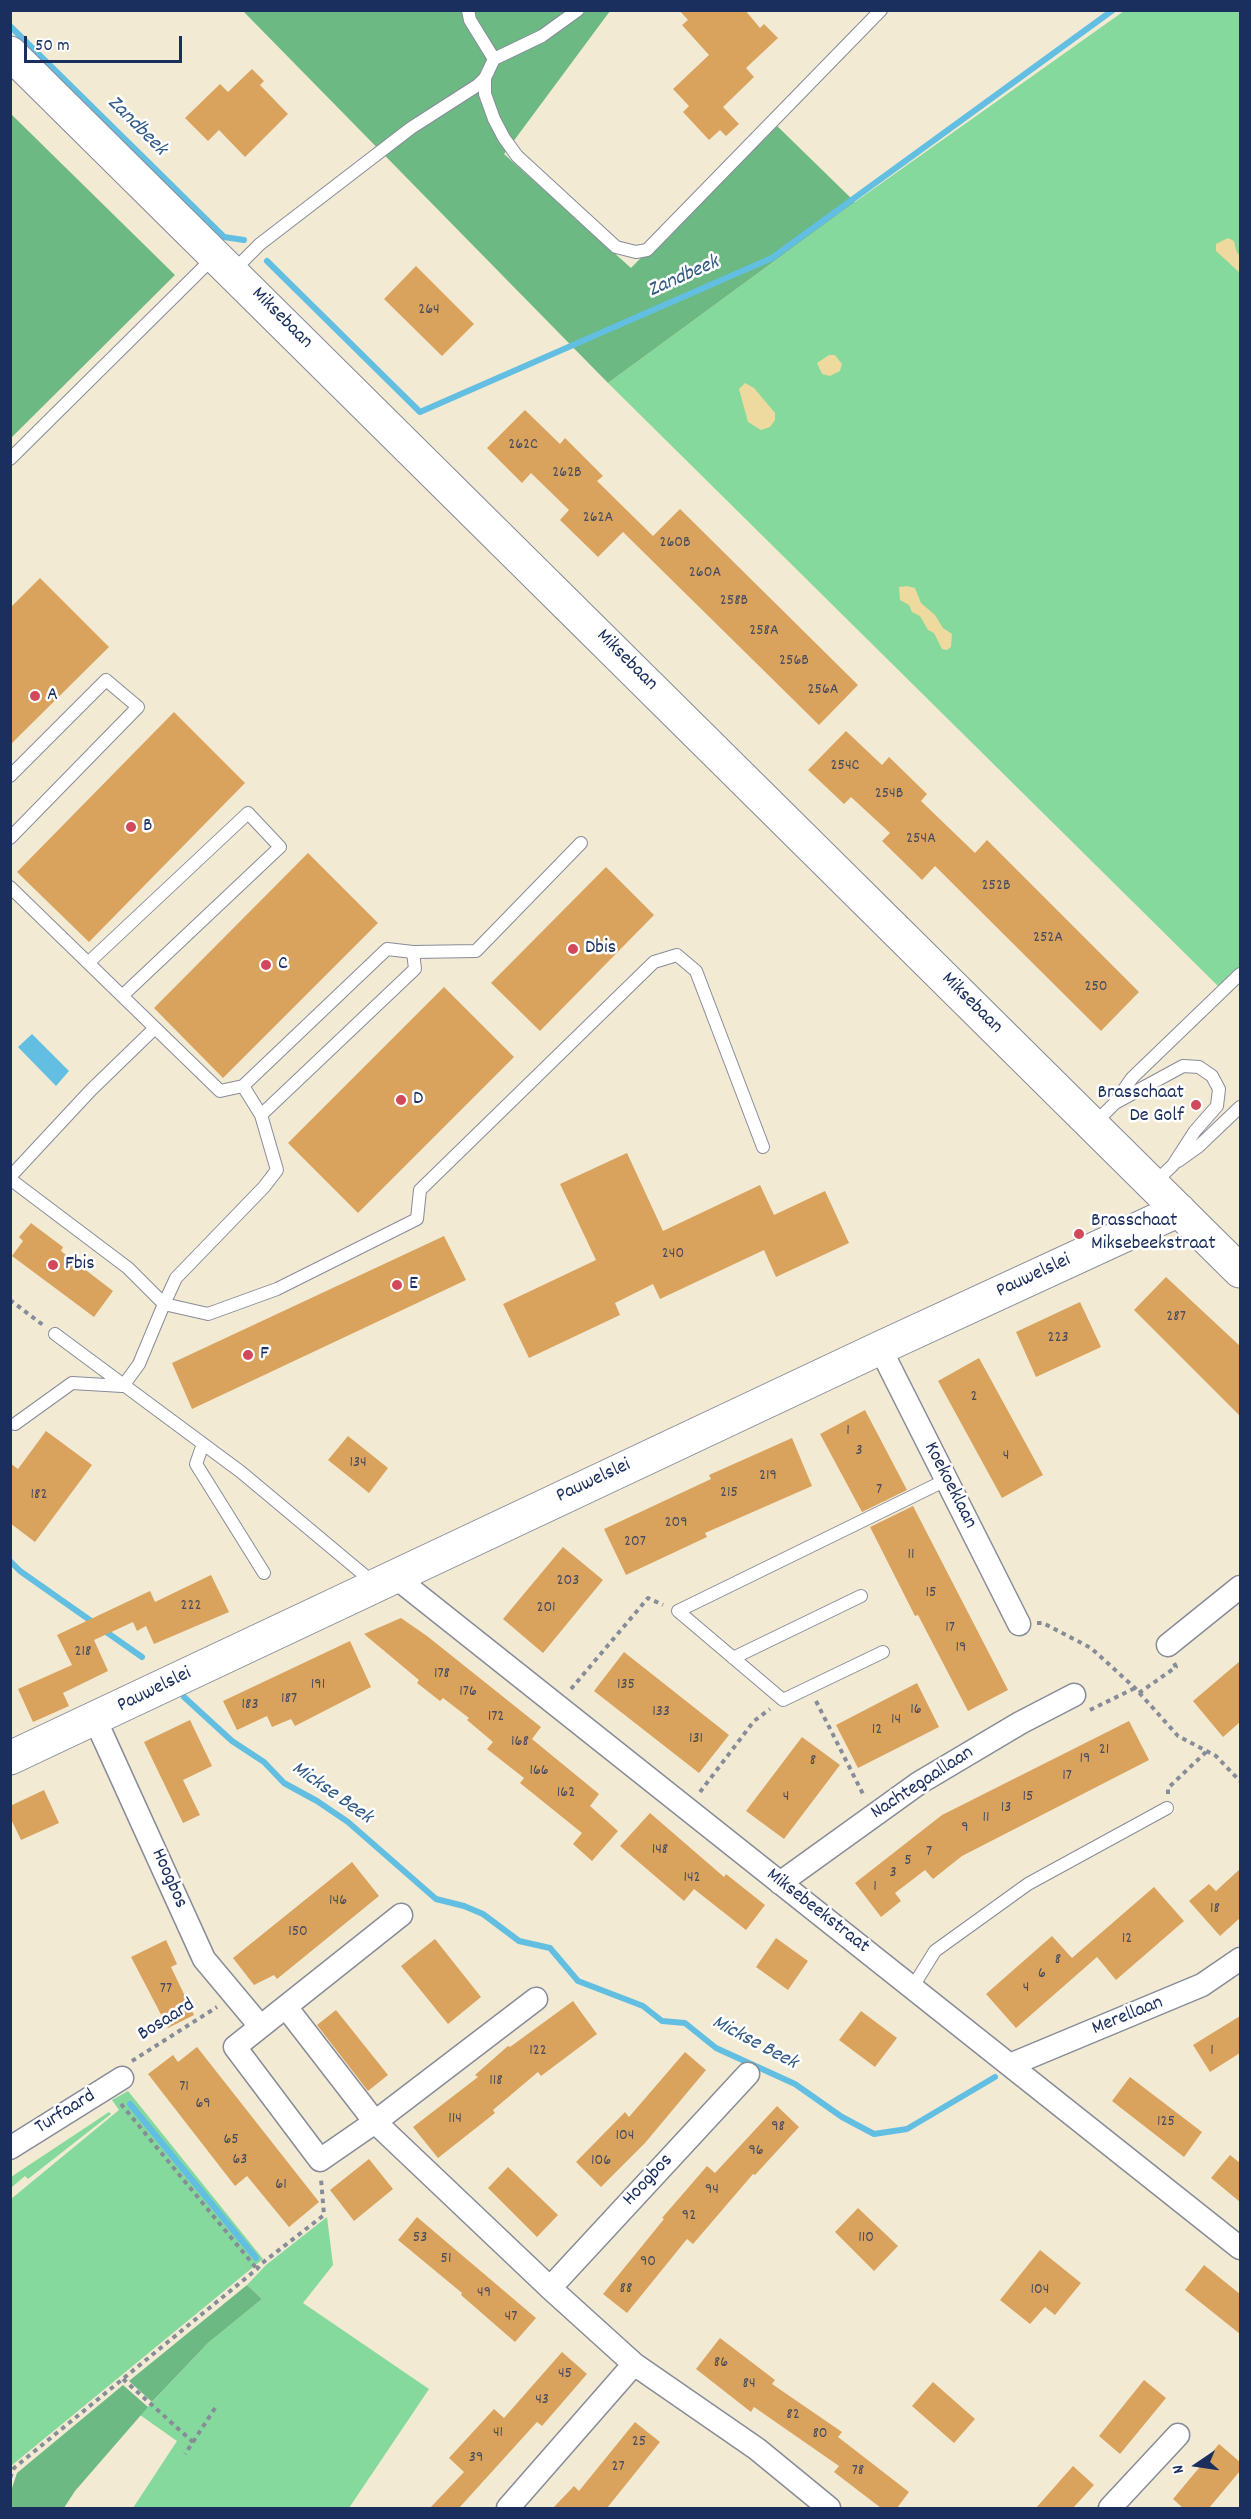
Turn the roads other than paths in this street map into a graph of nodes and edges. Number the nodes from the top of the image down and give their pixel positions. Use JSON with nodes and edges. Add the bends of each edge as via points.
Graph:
{"nodes":[{"id":1,"x":468,"y":10,"type":"edge"},
{"id":2,"x":578,"y":10,"type":"edge"},
{"id":3,"x":881,"y":10,"type":"edge"},
{"id":4,"x":10,"y":53,"type":"edge"},
{"id":5,"x":494,"y":59,"type":"junction"},
{"id":6,"x":485,"y":78,"type":"junction"},
{"id":7,"x":224,"y":263,"type":"junction"},
{"id":8,"x":10,"y":459,"type":"edge"},
{"id":9,"x":10,"y":776,"type":"edge"},
{"id":10,"x":10,"y":838,"type":"edge"},
{"id":11,"x":581,"y":843,"type":"dead end"},
{"id":12,"x":10,"y":887,"type":"edge"},
{"id":13,"x":413,"y":952,"type":"junction"},
{"id":14,"x":88,"y":963,"type":"junction"},
{"id":15,"x":1240,"y":974,"type":"edge"},
{"id":16,"x":122,"y":996,"type":"junction"},
{"id":17,"x":155,"y":1028,"type":"junction"},
{"id":18,"x":243,"y":1086,"type":"junction"},
{"id":19,"x":1240,"y":1107,"type":"edge"},
{"id":20,"x":1104,"y":1114,"type":"junction"},
{"id":21,"x":261,"y":1115,"type":"junction"},
{"id":22,"x":763,"y":1147,"type":"dead end"},
{"id":23,"x":1163,"y":1174,"type":"junction"},
{"id":24,"x":10,"y":1178,"type":"edge"},
{"id":25,"x":1179,"y":1210,"type":"junction"},
{"id":26,"x":1240,"y":1271,"type":"edge"},
{"id":27,"x":164,"y":1304,"type":"junction"},
{"id":28,"x":55,"y":1334,"type":"road end"},
{"id":29,"x":880,"y":1348,"type":"junction"},
{"id":30,"x":123,"y":1386,"type":"junction"},
{"id":31,"x":15,"y":1424,"type":"dead end"},
{"id":32,"x":203,"y":1444,"type":"junction"},
{"id":33,"x":946,"y":1479,"type":"junction"},
{"id":34,"x":264,"y":1573,"type":"dead end"},
{"id":35,"x":385,"y":1581,"type":"junction"},
{"id":36,"x":1240,"y":1587,"type":"edge"},
{"id":37,"x":861,"y":1596,"type":"dead end"},
{"id":38,"x":1019,"y":1624,"type":"road end"},
{"id":39,"x":1168,"y":1645,"type":"road end"},
{"id":40,"x":883,"y":1652,"type":"dead end"},
{"id":41,"x":733,"y":1658,"type":"junction"},
{"id":42,"x":1074,"y":1695,"type":"road end"},
{"id":43,"x":95,"y":1719,"type":"junction"},
{"id":44,"x":10,"y":1758,"type":"edge"},
{"id":45,"x":1167,"y":1808,"type":"road end"},
{"id":46,"x":780,"y":1883,"type":"junction"},
{"id":47,"x":401,"y":1915,"type":"dead end"},
{"id":48,"x":1240,"y":1959,"type":"edge"},
{"id":49,"x":912,"y":1988,"type":"junction"},
{"id":50,"x":536,"y":1999,"type":"dead end"},
{"id":51,"x":286,"y":2007,"type":"junction"},
{"id":52,"x":260,"y":2026,"type":"junction"},
{"id":53,"x":1010,"y":2065,"type":"junction"},
{"id":54,"x":748,"y":2074,"type":"dead end"},
{"id":55,"x":115,"y":2083,"type":"road end"},
{"id":56,"x":375,"y":2122,"type":"junction"},
{"id":57,"x":10,"y":2148,"type":"edge"},
{"id":58,"x":1240,"y":2248,"type":"edge"},
{"id":59,"x":550,"y":2288,"type":"junction"},
{"id":60,"x":634,"y":2364,"type":"junction"},
{"id":61,"x":1178,"y":2435,"type":"dead end"},
{"id":62,"x":508,"y":2508,"type":"edge"},
{"id":63,"x":828,"y":2508,"type":"edge"},
{"id":64,"x":1110,"y":2508,"type":"edge"}],
"edges":[{"from":1,"to":5,"type":"lane"},
{"from":2,"to":5,"type":"lane","via":[[542,36]]},
{"from":3,"to":6,"type":"lane","via":[[647,250],[636,252],[616,247],[518,156],[494,119],[485,94]]},
{"from":4,"to":7,"type":"street","name":"Miksebaan"},
{"from":5,"to":6,"type":"lane"},
{"from":6,"to":7,"type":"lane","via":[[260,244]]},
{"from":7,"to":8,"type":"lane"},
{"from":7,"to":20,"type":"street","name":"Miksebaan"},
{"from":9,"to":10,"type":"lane","via":[[106,680],[138,707]]},
{"from":11,"to":13,"type":"lane","via":[[476,951]]},
{"from":12,"to":14,"type":"lane"},
{"from":13,"to":18,"type":"lane","via":[[387,949]]},
{"from":13,"to":21,"type":"lane","via":[[415,969]]},
{"from":14,"to":16,"type":"lane"},
{"from":14,"to":16,"type":"lane","via":[[248,813],[280,847]]},
{"from":15,"to":20,"type":"lane","via":[[1132,1078]]},
{"from":16,"to":17,"type":"lane"},
{"from":17,"to":18,"type":"lane","via":[[220,1091]]},
{"from":17,"to":24,"type":"lane"},
{"from":18,"to":21,"type":"lane"},
{"from":19,"to":23,"type":"lane"},
{"from":20,"to":23,"type":"street","name":"Miksebaan"},
{"from":20,"to":23,"type":"lane","via":[[1183,1066],[1199,1067],[1212,1076],[1219,1089],[1217,1106]]},
{"from":21,"to":27,"type":"lane","via":[[277,1170],[176,1278]]},
{"from":22,"to":27,"type":"lane","via":[[696,971],[677,955],[654,962],[420,1190],[417,1219],[277,1289],[208,1314]]},
{"from":23,"to":25,"type":"street","name":"Miksebaan"},
{"from":24,"to":27,"type":"lane","via":[[128,1268]]},
{"from":25,"to":26,"type":"street","name":"Miksebaan"},
{"from":25,"to":29,"type":"street","name":"Pauwelslei"},
{"from":27,"to":30,"type":"lane","via":[[140,1364]]},
{"from":28,"to":30,"type":"lane"},
{"from":29,"to":33,"type":"street","name":"Koekoeklaan"},
{"from":29,"to":35,"type":"street","name":"Pauwelslei"},
{"from":30,"to":31,"type":"lane","via":[[72,1383]]},
{"from":30,"to":32,"type":"lane"},
{"from":32,"to":34,"type":"lane","via":[[196,1464]]},
{"from":32,"to":35,"type":"lane"},
{"from":33,"to":38,"type":"street","name":"Koekoeklaan"},
{"from":33,"to":41,"type":"lane","via":[[678,1611]]},
{"from":35,"to":43,"type":"street","name":"Pauwelslei"},
{"from":35,"to":46,"type":"street","name":"Miksebeekstraat","via":[[557,1706]]},
{"from":36,"to":39,"type":"street"},
{"from":37,"to":41,"type":"lane"},
{"from":40,"to":41,"type":"lane","via":[[783,1700]]},
{"from":42,"to":46,"type":"street","name":"Nachtegaallaan","via":[[919,1783]]},
{"from":43,"to":44,"type":"street","name":"Pauwelslei"},
{"from":43,"to":52,"type":"street","name":"Hoogbos","via":[[204,1959]]},
{"from":45,"to":49,"type":"lane","via":[[1028,1884],[935,1951]]},
{"from":46,"to":49,"type":"street","name":"Miksebeekstraat"},
{"from":47,"to":51,"type":"street"},
{"from":48,"to":53,"type":"street","name":"Merellaan","via":[[1202,1985]]},
{"from":49,"to":53,"type":"street","name":"Miksebeekstraat"},
{"from":50,"to":56,"type":"street"},
{"from":51,"to":52,"type":"street"},
{"from":51,"to":56,"type":"street"},
{"from":52,"to":56,"type":"street","via":[[235,2047],[320,2160]]},
{"from":53,"to":58,"type":"street","name":"Miksebeekstraat"},
{"from":54,"to":59,"type":"street","name":"Hoogbos"},
{"from":55,"to":57,"type":"street","name":"Turfaard"},
{"from":56,"to":59,"type":"street"},
{"from":59,"to":60,"type":"street"},
{"from":60,"to":62,"type":"street"},
{"from":60,"to":63,"type":"street","via":[[756,2449]]},
{"from":61,"to":64,"type":"street"}]}
